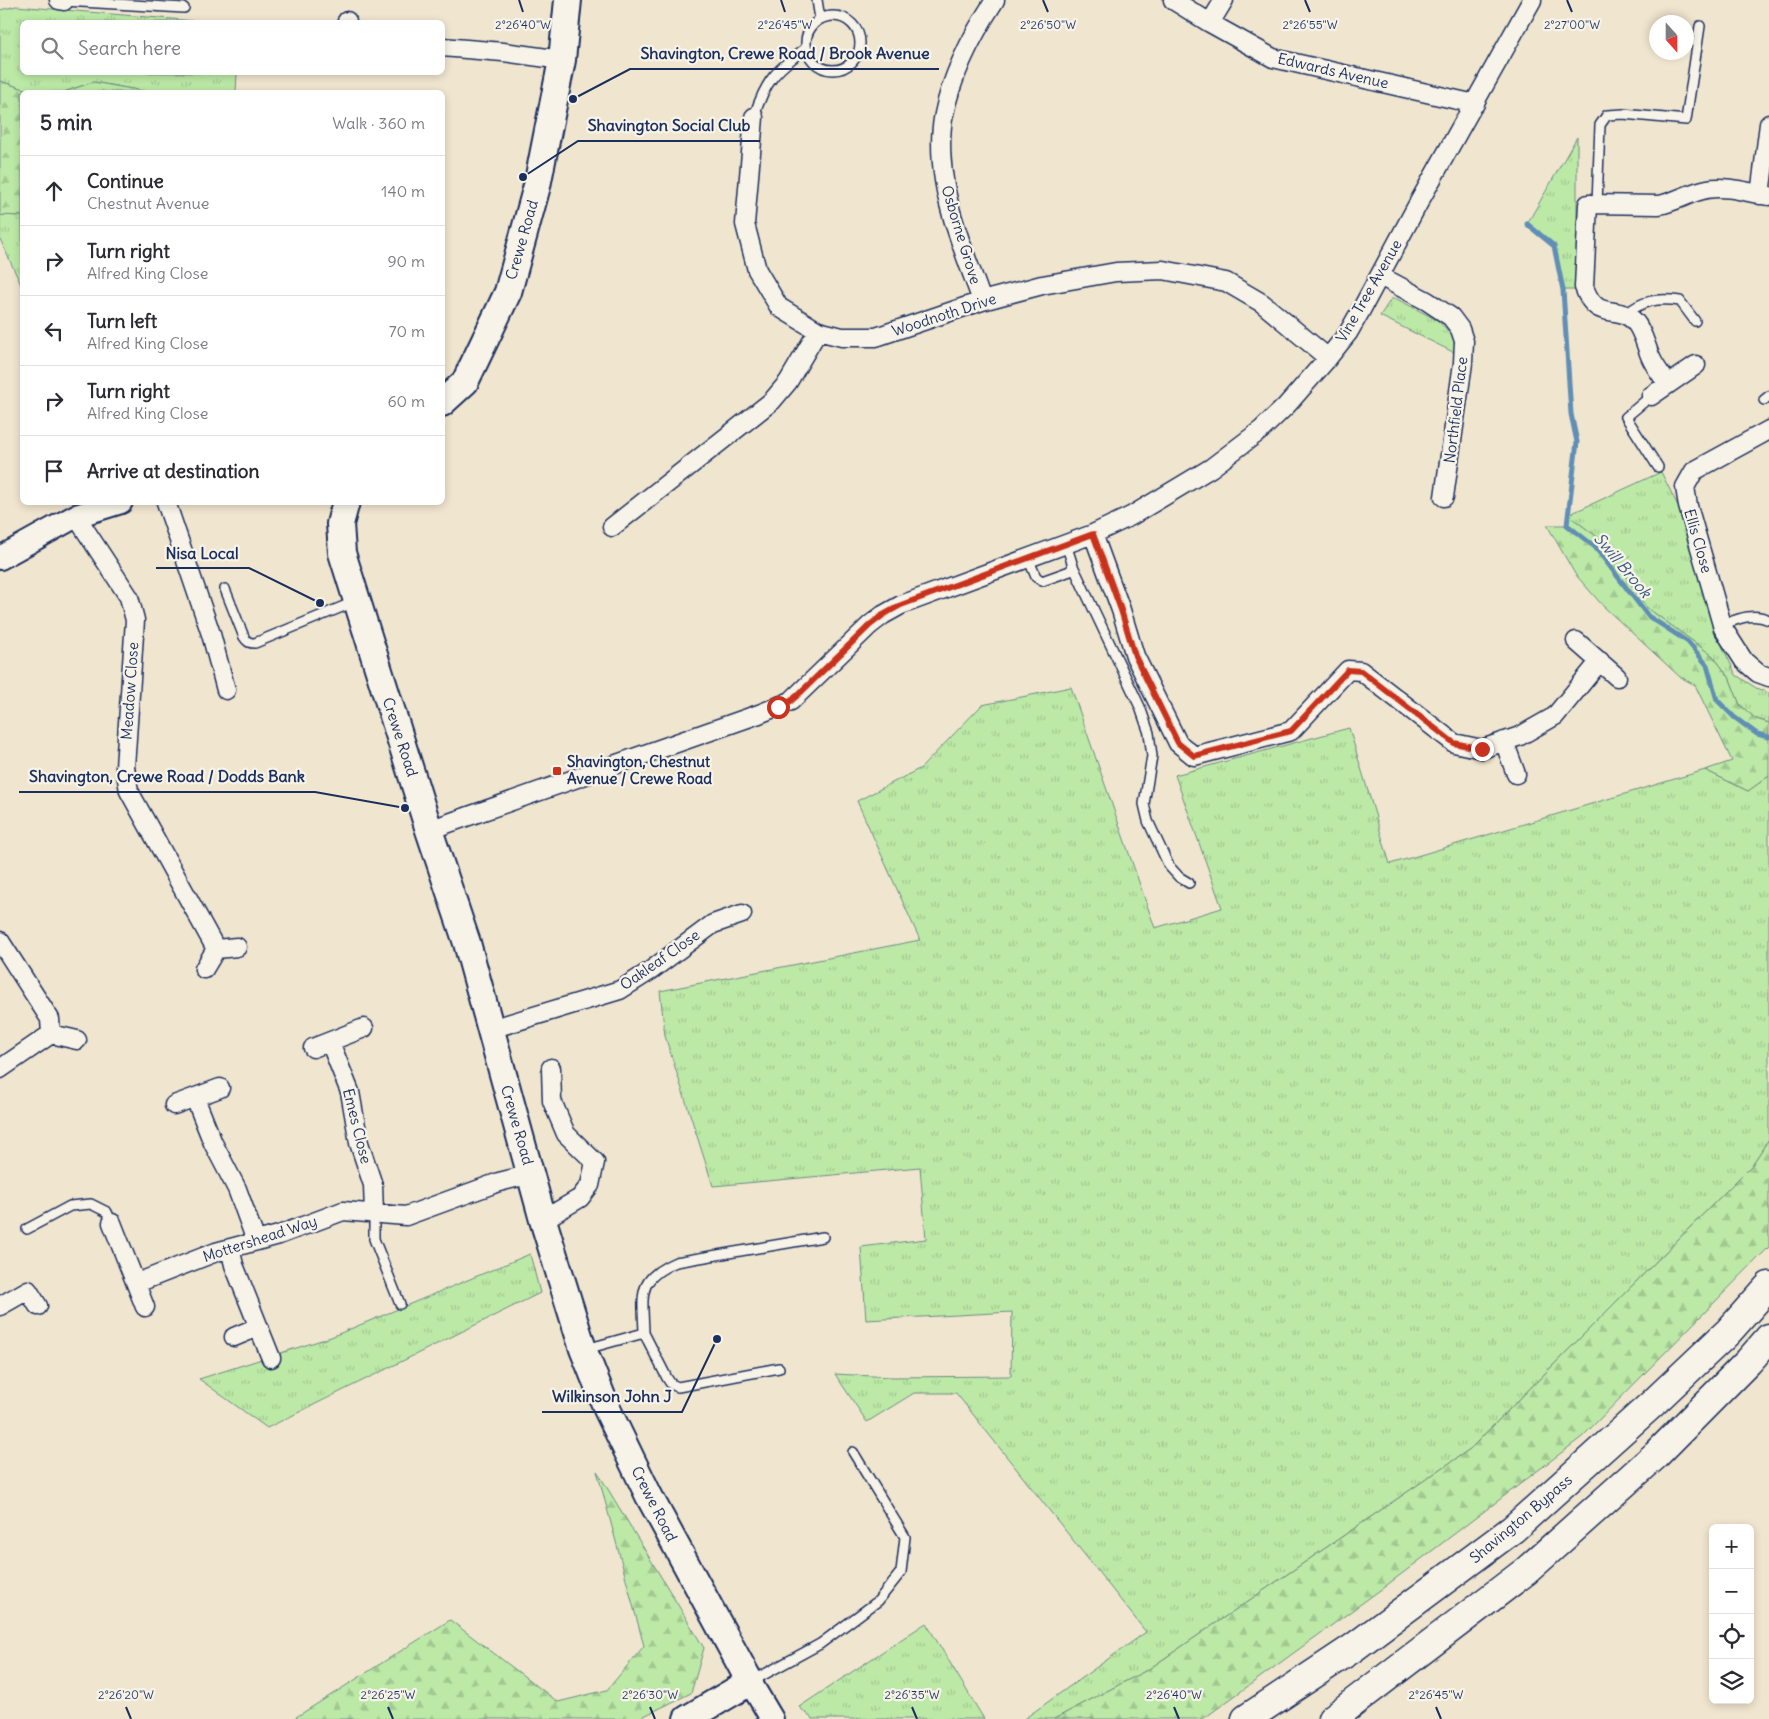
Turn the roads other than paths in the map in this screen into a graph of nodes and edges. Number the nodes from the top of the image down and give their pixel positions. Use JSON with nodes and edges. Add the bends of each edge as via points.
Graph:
{"nodes":[{"id":1,"x":568,"y":0,"type":"edge"},
{"id":2,"x":817,"y":0,"type":"edge"},
{"id":3,"x":995,"y":0,"type":"edge"},
{"id":4,"x":1173,"y":0,"type":"edge"},
{"id":5,"x":1224,"y":0,"type":"edge"},
{"id":6,"x":1532,"y":0,"type":"edge"},
{"id":7,"x":62,"y":1,"type":"edge"},
{"id":8,"x":184,"y":8,"type":"dead end"},
{"id":9,"x":820,"y":19,"type":"junction"},
{"id":10,"x":1210,"y":23,"type":"junction"},
{"id":11,"x":1700,"y":26,"type":"dead end"},
{"id":12,"x":445,"y":47,"type":"edge"},
{"id":13,"x":806,"y":48,"type":"junction"},
{"id":14,"x":562,"y":60,"type":"junction"},
{"id":15,"x":1475,"y":104,"type":"junction"},
{"id":16,"x":754,"y":117,"type":"joint"},
{"id":17,"x":1769,"y":124,"type":"edge"},
{"id":18,"x":1765,"y":196,"type":"edge"},
{"id":19,"x":1597,"y":204,"type":"junction"},
{"id":20,"x":1380,"y":276,"type":"junction"},
{"id":21,"x":982,"y":301,"type":"junction"},
{"id":22,"x":1626,"y":315,"type":"junction"},
{"id":23,"x":1695,"y":321,"type":"dead end"},
{"id":24,"x":818,"y":331,"type":"junction"},
{"id":25,"x":1328,"y":358,"type":"junction"},
{"id":26,"x":1696,"y":365,"type":"dead end"},
{"id":27,"x":1668,"y":384,"type":"junction"},
{"id":28,"x":1651,"y":396,"type":"joint"},
{"id":29,"x":445,"y":400,"type":"edge"},
{"id":30,"x":1769,"y":430,"type":"edge"},
{"id":31,"x":1658,"y":467,"type":"dead end"},
{"id":32,"x":1444,"y":497,"type":"dead end"},
{"id":33,"x":111,"y":505,"type":"edge"},
{"id":34,"x":167,"y":505,"type":"edge"},
{"id":35,"x":345,"y":505,"type":"edge"},
{"id":36,"x":76,"y":516,"type":"junction"},
{"id":37,"x":612,"y":527,"type":"dead end"},
{"id":38,"x":1093,"y":534,"type":"junction"},
{"id":39,"x":1066,"y":544,"type":"junction"},
{"id":40,"x":0,"y":558,"type":"edge"},
{"id":41,"x":1028,"y":558,"type":"junction"},
{"id":42,"x":1073,"y":566,"type":"junction"},
{"id":43,"x":225,"y":589,"type":"dead end"},
{"id":44,"x":357,"y":601,"type":"junction"},
{"id":45,"x":1769,"y":620,"type":"edge"},
{"id":46,"x":1722,"y":625,"type":"junction"},
{"id":47,"x":1576,"y":641,"type":"dead end"},
{"id":48,"x":1600,"y":661,"type":"junction"},
{"id":49,"x":1617,"y":677,"type":"dead end"},
{"id":50,"x":1769,"y":678,"type":"edge"},
{"id":51,"x":226,"y":690,"type":"dead end"},
{"id":52,"x":1504,"y":741,"type":"junction"},
{"id":53,"x":1516,"y":774,"type":"dead end"},
{"id":54,"x":429,"y":830,"type":"junction"},
{"id":55,"x":1189,"y":883,"type":"dead end"},
{"id":56,"x":742,"y":914,"type":"dead end"},
{"id":57,"x":0,"y":941,"type":"edge"},
{"id":58,"x":237,"y":946,"type":"dead end"},
{"id":59,"x":216,"y":949,"type":"junction"},
{"id":60,"x":204,"y":969,"type":"dead end"},
{"id":61,"x":364,"y":1028,"type":"dead end"},
{"id":62,"x":491,"y":1029,"type":"junction"},
{"id":63,"x":51,"y":1034,"type":"junction"},
{"id":64,"x":77,"y":1040,"type":"dead end"},
{"id":65,"x":330,"y":1042,"type":"junction"},
{"id":66,"x":313,"y":1048,"type":"dead end"},
{"id":67,"x":551,"y":1068,"type":"dead end"},
{"id":68,"x":0,"y":1069,"type":"edge"},
{"id":69,"x":220,"y":1088,"type":"dead end"},
{"id":70,"x":194,"y":1098,"type":"junction"},
{"id":71,"x":174,"y":1105,"type":"dead end"},
{"id":72,"x":531,"y":1174,"type":"junction"},
{"id":73,"x":374,"y":1213,"type":"junction"},
{"id":74,"x":543,"y":1220,"type":"junction"},
{"id":75,"x":112,"y":1222,"type":"joint"},
{"id":76,"x":28,"y":1230,"type":"dead end"},
{"id":77,"x":823,"y":1237,"type":"dead end"},
{"id":78,"x":256,"y":1240,"type":"junction"},
{"id":79,"x":230,"y":1248,"type":"junction"},
{"id":80,"x":137,"y":1283,"type":"junction"},
{"id":81,"x":1769,"y":1286,"type":"edge"},
{"id":82,"x":400,"y":1304,"type":"dead end"},
{"id":83,"x":0,"y":1306,"type":"edge"},
{"id":84,"x":38,"y":1306,"type":"dead end"},
{"id":85,"x":145,"y":1307,"type":"dead end"},
{"id":86,"x":258,"y":1327,"type":"junction"},
{"id":87,"x":644,"y":1333,"type":"junction"},
{"id":88,"x":234,"y":1337,"type":"dead end"},
{"id":89,"x":1769,"y":1338,"type":"edge"},
{"id":90,"x":583,"y":1349,"type":"junction"},
{"id":91,"x":270,"y":1358,"type":"dead end"},
{"id":92,"x":779,"y":1368,"type":"dead end"},
{"id":93,"x":853,"y":1452,"type":"dead end"},
{"id":94,"x":750,"y":1682,"type":"junction"},
{"id":95,"x":687,"y":1719,"type":"edge"},
{"id":96,"x":772,"y":1719,"type":"edge"},
{"id":97,"x":1246,"y":1719,"type":"edge"},
{"id":98,"x":1332,"y":1719,"type":"edge"}],
"edges":[{"from":1,"to":14,"type":"main road","name":"Crewe Road"},
{"from":2,"to":9,"type":"lane"},
{"from":3,"to":21,"type":"street","name":"Osborne Grove","via":[[955,76],[944,114],[941,160],[949,204]]},
{"from":4,"to":10,"type":"street","name":"Edwards Avenue"},
{"from":5,"to":10,"type":"street"},
{"from":6,"to":15,"type":"street","name":"Vine Tree Avenue"},
{"from":7,"to":8,"type":"lane"},
{"from":9,"to":13,"type":"lane","via":[[806,36]]},
{"from":9,"to":13,"type":"lane","via":[[837,16],[853,24],[860,41],[856,58],[849,65],[832,70],[815,64]]},
{"from":10,"to":15,"type":"street","name":"Edwards Avenue","via":[[1273,58]]},
{"from":11,"to":19,"type":"lane","via":[[1686,120],[1623,114],[1607,115],[1600,125]]},
{"from":12,"to":14,"type":"street"},
{"from":13,"to":16,"type":"lane","via":[[769,80]]},
{"from":14,"to":29,"type":"main road","name":"Crewe Road","via":[[537,186],[508,292],[465,382]]},
{"from":15,"to":20,"type":"street","name":"Vine Tree Avenue"},
{"from":16,"to":24,"type":"street","name":"Woodnoth Drive","via":[[745,224],[756,270],[779,307]]},
{"from":17,"to":18,"type":"street"},
{"from":18,"to":19,"type":"street","via":[[1717,188],[1700,190],[1659,206]]},
{"from":19,"to":22,"type":"street","via":[[1588,204],[1584,287],[1596,308]]},
{"from":20,"to":25,"type":"street","name":"Vine Tree Avenue","via":[[1348,333]]},
{"from":20,"to":32,"type":"street","name":"Northfield Place","via":[[1451,317],[1464,341]]},
{"from":21,"to":24,"type":"street","name":"Woodnoth Drive","via":[[876,336],[842,337]]},
{"from":21,"to":25,"type":"street","name":"Woodnoth Drive","via":[[1042,285],[1116,272],[1163,270],[1226,282],[1262,303]]},
{"from":22,"to":23,"type":"lane","via":[[1636,306],[1668,299],[1680,301]]},
{"from":22,"to":27,"type":"street","via":[[1640,329],[1652,361]]},
{"from":24,"to":37,"type":"street","via":[[788,382],[772,401]]},
{"from":25,"to":38,"type":"street","name":"Vine Tree Avenue","via":[[1286,406],[1235,451],[1186,485]]},
{"from":26,"to":27,"type":"street"},
{"from":27,"to":28,"type":"street"},
{"from":28,"to":31,"type":"lane","via":[[1626,418]]},
{"from":30,"to":46,"type":"street","name":"Ellis Close","via":[[1694,471],[1686,487],[1688,506]]},
{"from":33,"to":36,"type":"street"},
{"from":34,"to":51,"type":"street","via":[[211,634]]},
{"from":35,"to":44,"type":"main road","name":"Crewe Road","via":[[340,524],[342,553]]},
{"from":36,"to":40,"type":"street"},
{"from":36,"to":59,"type":"street","name":"Meadow Close","via":[[129,597],[135,620],[125,767],[129,791]]},
{"from":38,"to":39,"type":"street","name":"Vine Tree Avenue"},
{"from":38,"to":52,"type":"street","via":[[1135,656],[1178,743],[1194,756],[1291,731],[1348,670],[1361,671],[1454,743],[1482,749]]},
{"from":39,"to":41,"type":"street","name":"Vine Tree Avenue"},
{"from":39,"to":42,"type":"lane"},
{"from":41,"to":42,"type":"lane","via":[[1036,577],[1042,581]]},
{"from":41,"to":54,"type":"street","name":"Vine Tree Avenue","via":[[901,605],[883,615],[791,701]]},
{"from":42,"to":55,"type":"lane","via":[[1140,707],[1149,733],[1152,756],[1144,804],[1148,820],[1169,866]]},
{"from":43,"to":44,"type":"lane","via":[[244,637],[250,643]]},
{"from":44,"to":54,"type":"main road","name":"Crewe Road"},
{"from":45,"to":46,"type":"lane","via":[[1760,615],[1744,616]]},
{"from":46,"to":50,"type":"street","name":"Ellis Close","via":[[1744,661]]},
{"from":47,"to":48,"type":"street"},
{"from":48,"to":49,"type":"street"},
{"from":48,"to":52,"type":"street","via":[[1555,716],[1520,736]]},
{"from":52,"to":53,"type":"street"},
{"from":54,"to":62,"type":"main road","name":"Crewe Road","via":[[467,943]]},
{"from":56,"to":62,"type":"street","name":"Oakleaf Close","via":[[713,924],[620,990]]},
{"from":57,"to":63,"type":"street","via":[[50,1019]]},
{"from":58,"to":59,"type":"street"},
{"from":59,"to":60,"type":"street"},
{"from":61,"to":65,"type":"street"},
{"from":62,"to":72,"type":"main road","name":"Crewe Road"},
{"from":63,"to":64,"type":"street"},
{"from":63,"to":68,"type":"street"},
{"from":65,"to":66,"type":"street"},
{"from":65,"to":73,"type":"street","name":"Emes Close","via":[[350,1092],[359,1143],[373,1185]]},
{"from":67,"to":74,"type":"street","via":[[552,1101],[566,1134],[595,1162],[590,1185],[580,1198]]},
{"from":69,"to":70,"type":"street"},
{"from":70,"to":71,"type":"street"},
{"from":70,"to":78,"type":"street","via":[[237,1189]]},
{"from":72,"to":73,"type":"street","name":"Mottershead Way","via":[[499,1182],[406,1216]]},
{"from":72,"to":74,"type":"main road","name":"Crewe Road"},
{"from":73,"to":78,"type":"street","name":"Mottershead Way","via":[[343,1211]]},
{"from":73,"to":82,"type":"lane","via":[[374,1239]]},
{"from":74,"to":90,"type":"main road","name":"Crewe Road"},
{"from":75,"to":76,"type":"lane","via":[[107,1212],[91,1204],[70,1206]]},
{"from":75,"to":80,"type":"street"},
{"from":77,"to":87,"type":"lane","via":[[676,1262],[659,1269],[647,1281],[643,1294]]},
{"from":78,"to":79,"type":"street","name":"Mottershead Way"},
{"from":79,"to":80,"type":"street","name":"Mottershead Way"},
{"from":79,"to":86,"type":"street"},
{"from":80,"to":85,"type":"street"},
{"from":81,"to":97,"type":"highway","name":"Shavington Bypass","via":[[1728,1332],[1666,1391],[1513,1529],[1353,1648]]},
{"from":83,"to":84,"type":"street","via":[[28,1290]]},
{"from":86,"to":88,"type":"street"},
{"from":86,"to":91,"type":"street"},
{"from":87,"to":90,"type":"lane"},
{"from":87,"to":92,"type":"lane","via":[[666,1378],[678,1386]]},
{"from":89,"to":98,"type":"highway","via":[[1656,1455],[1526,1571]]},
{"from":90,"to":94,"type":"main road","name":"Crewe Road","via":[[607,1409],[649,1496]]},
{"from":93,"to":94,"type":"lane","via":[[905,1537],[901,1572],[878,1601],[820,1644]]},
{"from":94,"to":95,"type":"main road"},
{"from":94,"to":96,"type":"street","name":"Crewe Road"}]}
